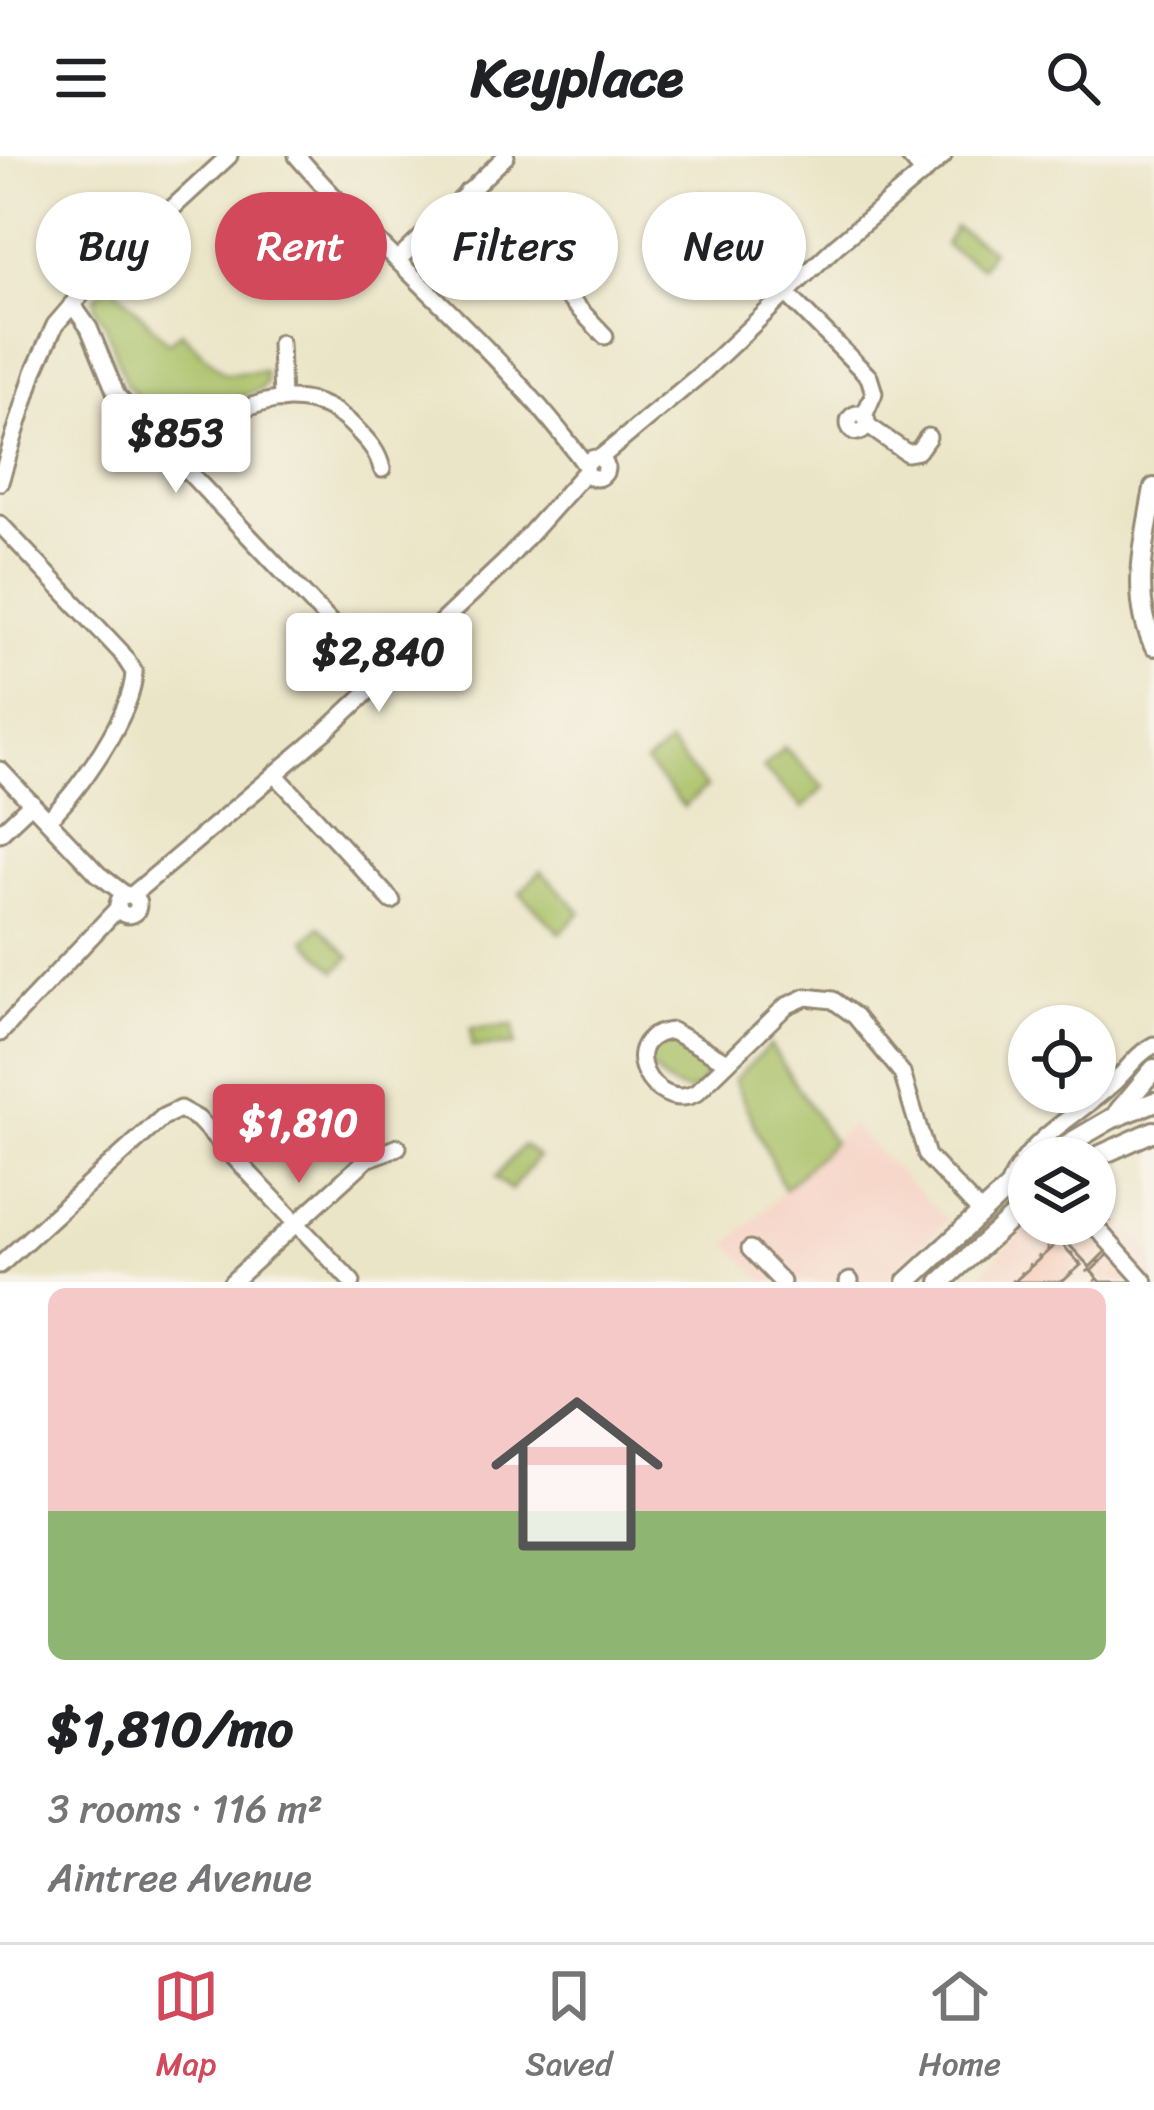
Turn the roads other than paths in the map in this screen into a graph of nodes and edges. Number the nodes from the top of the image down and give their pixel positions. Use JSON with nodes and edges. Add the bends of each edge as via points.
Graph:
{"nodes":[{"id":1,"x":229,"y":156,"type":"edge"},
{"id":2,"x":297,"y":156,"type":"edge"},
{"id":3,"x":506,"y":156,"type":"edge"},
{"id":4,"x":909,"y":156,"type":"edge"},
{"id":5,"x":943,"y":156,"type":"edge"},
{"id":6,"x":924,"y":173,"type":"junction"},
{"id":7,"x":468,"y":192,"type":"edge"},
{"id":8,"x":411,"y":247,"type":"edge"},
{"id":9,"x":399,"y":259,"type":"junction"},
{"id":10,"x":806,"y":275,"type":"edge"},
{"id":11,"x":570,"y":300,"type":"edge"},
{"id":12,"x":780,"y":300,"type":"edge"},
{"id":13,"x":796,"y":300,"type":"edge"},
{"id":14,"x":72,"y":304,"type":"junction"},
{"id":15,"x":605,"y":336,"type":"dead end"},
{"id":16,"x":280,"y":343,"type":"dead end"},
{"id":17,"x":282,"y":400,"type":"junction"},
{"id":18,"x":928,"y":437,"type":"dead end"},
{"id":19,"x":174,"y":457,"type":"junction"},
{"id":20,"x":595,"y":467,"type":"junction"},
{"id":21,"x":382,"y":469,"type":"dead end"},
{"id":22,"x":0,"y":482,"type":"edge"},
{"id":23,"x":1154,"y":488,"type":"edge"},
{"id":24,"x":0,"y":524,"type":"edge"},
{"id":25,"x":345,"y":638,"type":"dead end"},
{"id":26,"x":1154,"y":646,"type":"edge"},
{"id":27,"x":0,"y":770,"type":"edge"},
{"id":28,"x":275,"y":774,"type":"junction"},
{"id":29,"x":41,"y":813,"type":"junction"},
{"id":30,"x":0,"y":833,"type":"edge"},
{"id":31,"x":392,"y":901,"type":"dead end"},
{"id":32,"x":126,"y":904,"type":"junction"},
{"id":33,"x":0,"y":1033,"type":"edge"},
{"id":34,"x":1154,"y":1045,"type":"edge"},
{"id":35,"x":727,"y":1062,"type":"junction"},
{"id":36,"x":1154,"y":1069,"type":"edge"},
{"id":37,"x":1154,"y":1102,"type":"edge"},
{"id":38,"x":1111,"y":1119,"type":"junction"},
{"id":39,"x":1154,"y":1131,"type":"edge"},
{"id":40,"x":1044,"y":1137,"type":"edge"},
{"id":41,"x":1076,"y":1137,"type":"edge"},
{"id":42,"x":398,"y":1147,"type":"dead end"},
{"id":43,"x":1116,"y":1153,"type":"edge"},
{"id":44,"x":1008,"y":1186,"type":"edge"},
{"id":45,"x":980,"y":1212,"type":"junction"},
{"id":46,"x":1008,"y":1221,"type":"edge"},
{"id":47,"x":296,"y":1223,"type":"junction"},
{"id":48,"x":1112,"y":1245,"type":"edge"},
{"id":49,"x":750,"y":1249,"type":"dead end"},
{"id":50,"x":974,"y":1251,"type":"junction"},
{"id":51,"x":0,"y":1265,"type":"edge"},
{"id":52,"x":232,"y":1282,"type":"edge"},
{"id":53,"x":352,"y":1282,"type":"edge"},
{"id":54,"x":782,"y":1282,"type":"edge"},
{"id":55,"x":907,"y":1282,"type":"edge"},
{"id":56,"x":941,"y":1282,"type":"edge"},
{"id":57,"x":951,"y":1282,"type":"edge"},
{"id":58,"x":1145,"y":1282,"type":"edge"}],
"edges":[{"from":1,"to":14,"type":"street"},
{"from":2,"to":9,"type":"street"},
{"from":3,"to":7,"type":"street"},
{"from":4,"to":6,"type":"street"},
{"from":5,"to":6,"type":"street"},
{"from":6,"to":10,"type":"street"},
{"from":8,"to":9,"type":"street"},
{"from":9,"to":20,"type":"street"},
{"from":11,"to":15,"type":"street"},
{"from":12,"to":20,"type":"street"},
{"from":13,"to":18,"type":"street","via":[[869,377],[874,393],[865,421],[908,453]]},
{"from":14,"to":19,"type":"street","via":[[114,392]]},
{"from":14,"to":22,"type":"street","via":[[41,353]]},
{"from":16,"to":17,"type":"street"},
{"from":17,"to":19,"type":"street","via":[[230,415]]},
{"from":17,"to":21,"type":"street","via":[[332,406],[376,450]]},
{"from":19,"to":25,"type":"street"},
{"from":20,"to":28,"type":"street"},
{"from":23,"to":26,"type":"main road","via":[[1139,585]]},
{"from":24,"to":29,"type":"street","via":[[134,672],[81,785]]},
{"from":27,"to":29,"type":"street"},
{"from":28,"to":31,"type":"street"},
{"from":28,"to":32,"type":"street"},
{"from":29,"to":30,"type":"street"},
{"from":29,"to":32,"type":"street"},
{"from":32,"to":33,"type":"street"},
{"from":34,"to":40,"type":"street"},
{"from":35,"to":35,"type":"street","via":[[682,1099],[662,1090],[640,1059],[649,1041],[672,1031]]},
{"from":35,"to":45,"type":"street","via":[[786,1006],[816,996],[842,1005],[902,1073],[927,1156]]},
{"from":36,"to":38,"type":"main road"},
{"from":37,"to":38,"type":"main road"},
{"from":38,"to":41,"type":"main road"},
{"from":39,"to":43,"type":"main road"},
{"from":42,"to":47,"type":"street","via":[[367,1159]]},
{"from":44,"to":45,"type":"main road"},
{"from":45,"to":55,"type":"main road"},
{"from":46,"to":50,"type":"main road"},
{"from":47,"to":51,"type":"street","via":[[180,1109]]},
{"from":47,"to":52,"type":"street"},
{"from":47,"to":53,"type":"street"},
{"from":48,"to":58,"type":"street"},
{"from":49,"to":54,"type":"street"},
{"from":50,"to":56,"type":"main road"},
{"from":50,"to":57,"type":"street"}]}
